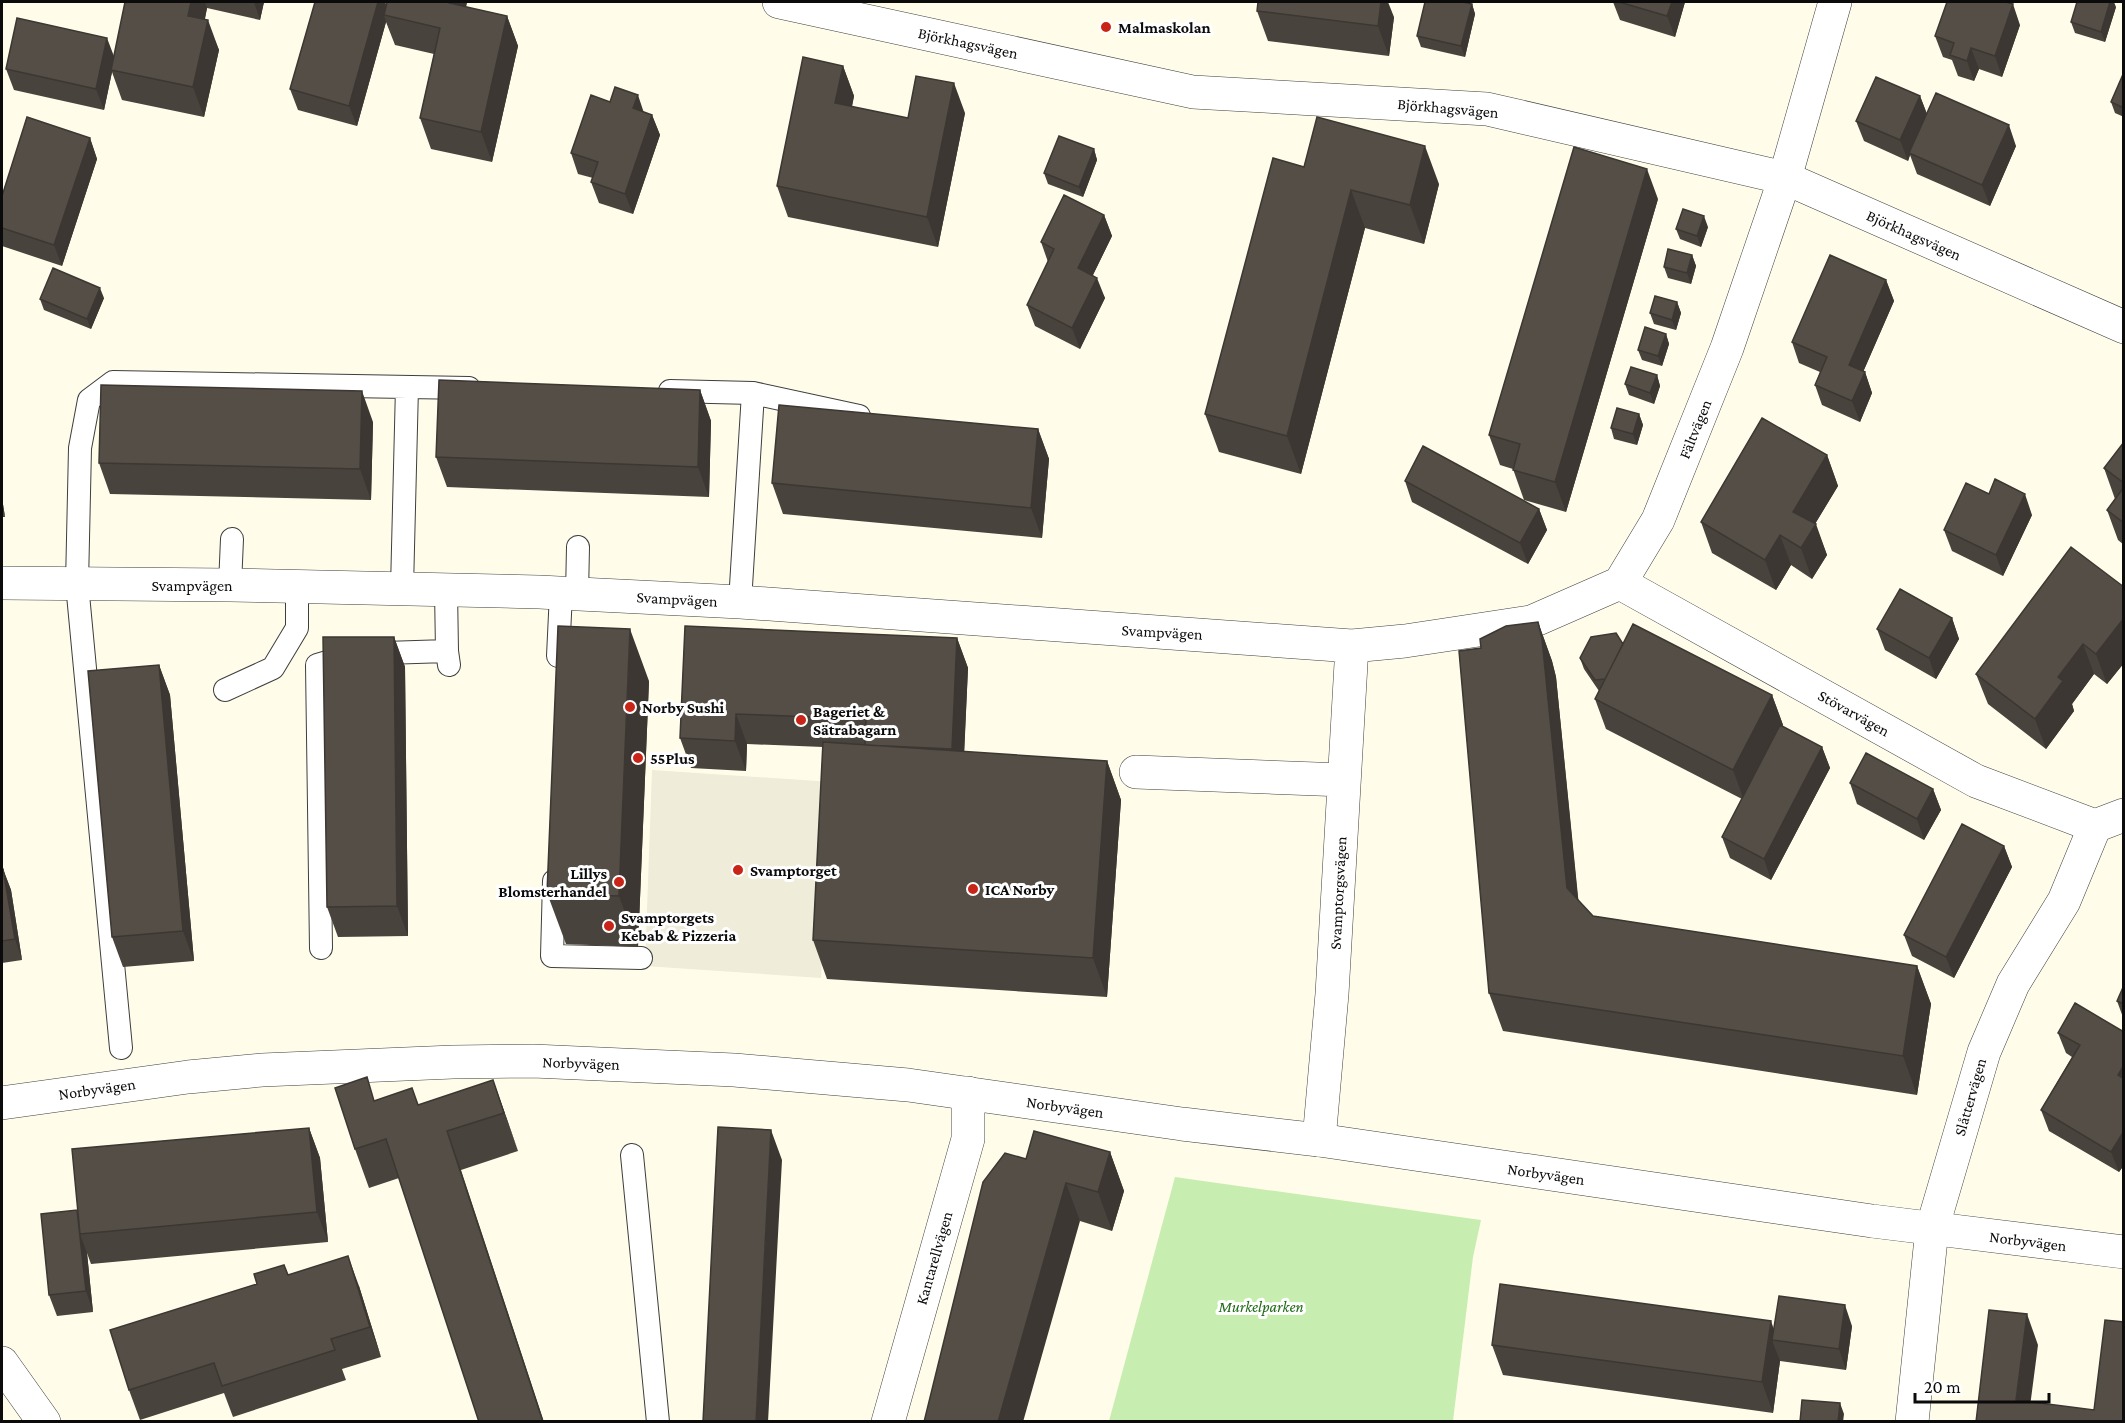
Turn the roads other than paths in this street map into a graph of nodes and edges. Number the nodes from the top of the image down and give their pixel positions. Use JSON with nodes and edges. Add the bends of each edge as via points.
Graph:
{"nodes":[{"id":1,"x":779,"y":2,"type":"edge"},
{"id":2,"x":1835,"y":2,"type":"edge"},
{"id":3,"x":1785,"y":178,"type":"junction"},
{"id":4,"x":2124,"y":327,"type":"edge"},
{"id":5,"x":407,"y":387,"type":"junction"},
{"id":6,"x":490,"y":388,"type":"edge"},
{"id":7,"x":645,"y":391,"type":"edge"},
{"id":8,"x":753,"y":393,"type":"junction"},
{"id":9,"x":878,"y":420,"type":"edge"},
{"id":10,"x":232,"y":539,"type":"dead end"},
{"id":11,"x":578,"y":547,"type":"dead end"},
{"id":12,"x":2,"y":583,"type":"edge"},
{"id":13,"x":77,"y":584,"type":"junction"},
{"id":14,"x":1620,"y":584,"type":"junction"},
{"id":15,"x":231,"y":585,"type":"junction"},
{"id":16,"x":297,"y":586,"type":"junction"},
{"id":17,"x":402,"y":588,"type":"junction"},
{"id":18,"x":446,"y":590,"type":"junction"},
{"id":19,"x":569,"y":594,"type":"junction"},
{"id":20,"x":740,"y":602,"type":"junction"},
{"id":21,"x":1352,"y":646,"type":"junction"},
{"id":22,"x":558,"y":677,"type":"edge"},
{"id":23,"x":225,"y":690,"type":"dead end"},
{"id":24,"x":1137,"y":772,"type":"dead end"},
{"id":25,"x":1344,"y":780,"type":"junction"},
{"id":26,"x":2109,"y":820,"type":"edge"},
{"id":27,"x":554,"y":863,"type":"edge"},
{"id":28,"x":321,"y":948,"type":"dead end"},
{"id":29,"x":640,"y":958,"type":"dead end"},
{"id":30,"x":121,"y":1048,"type":"dead end"},
{"id":31,"x":968,"y":1093,"type":"junction"},
{"id":32,"x":2,"y":1103,"type":"edge"},
{"id":33,"x":1319,"y":1140,"type":"junction"},
{"id":34,"x":632,"y":1155,"type":"dead end"},
{"id":35,"x":1932,"y":1229,"type":"junction"},
{"id":36,"x":2124,"y":1252,"type":"edge"},
{"id":37,"x":2,"y":1363,"type":"edge"},
{"id":38,"x":34,"y":1417,"type":"edge"},
{"id":39,"x":658,"y":1422,"type":"edge"},
{"id":40,"x":888,"y":1422,"type":"edge"},
{"id":41,"x":1912,"y":1422,"type":"edge"}],
"edges":[{"from":1,"to":3,"type":"street","name":"Björkhagsvägen","via":[[1193,92],[1487,109]]},
{"from":2,"to":3,"type":"street","name":"Fältvägen"},
{"from":3,"to":4,"type":"street","name":"Björkhagsvägen"},
{"from":3,"to":14,"type":"street","name":"Fältvägen","via":[[1727,348],[1658,520]]},
{"from":5,"to":6,"type":"lane"},
{"from":5,"to":13,"type":"lane","via":[[113,382],[90,400],[80,448]]},
{"from":5,"to":17,"type":"lane"},
{"from":7,"to":8,"type":"lane"},
{"from":8,"to":9,"type":"lane"},
{"from":8,"to":20,"type":"lane"},
{"from":10,"to":15,"type":"lane"},
{"from":11,"to":19,"type":"lane"},
{"from":12,"to":13,"type":"street","name":"Svampvägen"},
{"from":13,"to":15,"type":"street","name":"Svampvägen"},
{"from":13,"to":30,"type":"lane"},
{"from":14,"to":21,"type":"street","via":[[1532,622]]},
{"from":14,"to":26,"type":"street","name":"Stövarvägen","via":[[1976,781]]},
{"from":15,"to":16,"type":"street","name":"Svampvägen"},
{"from":16,"to":17,"type":"street","name":"Svampvägen"},
{"from":16,"to":23,"type":"lane","via":[[297,628],[273,668]]},
{"from":17,"to":18,"type":"street","name":"Svampvägen"},
{"from":18,"to":19,"type":"street","name":"Svampvägen"},
{"from":18,"to":28,"type":"lane","via":[[448,659],[354,654],[317,665]]},
{"from":19,"to":20,"type":"street","name":"Svampvägen"},
{"from":19,"to":22,"type":"lane"},
{"from":20,"to":21,"type":"street","name":"Svampvägen"},
{"from":21,"to":25,"type":"street","name":"Svamptorgsvägen"},
{"from":24,"to":25,"type":"street"},
{"from":25,"to":33,"type":"street","name":"Svamptorgsvägen"},
{"from":26,"to":35,"type":"street","name":"Slåttervägen","via":[[2013,984],[1983,1052]]},
{"from":27,"to":29,"type":"lane","via":[[552,956]]},
{"from":31,"to":32,"type":"street","name":"Norbyvägen","via":[[734,1070],[533,1061],[262,1070]]},
{"from":31,"to":33,"type":"street","name":"Norbyvägen"},
{"from":31,"to":40,"type":"street","name":"Kantarellvägen","via":[[968,1139]]},
{"from":33,"to":35,"type":"street","name":"Norbyvägen"},
{"from":34,"to":39,"type":"lane"},
{"from":35,"to":36,"type":"street","name":"Norbyvägen"},
{"from":35,"to":41,"type":"street","name":"Slåttervägen"},
{"from":37,"to":38,"type":"street"}]}
